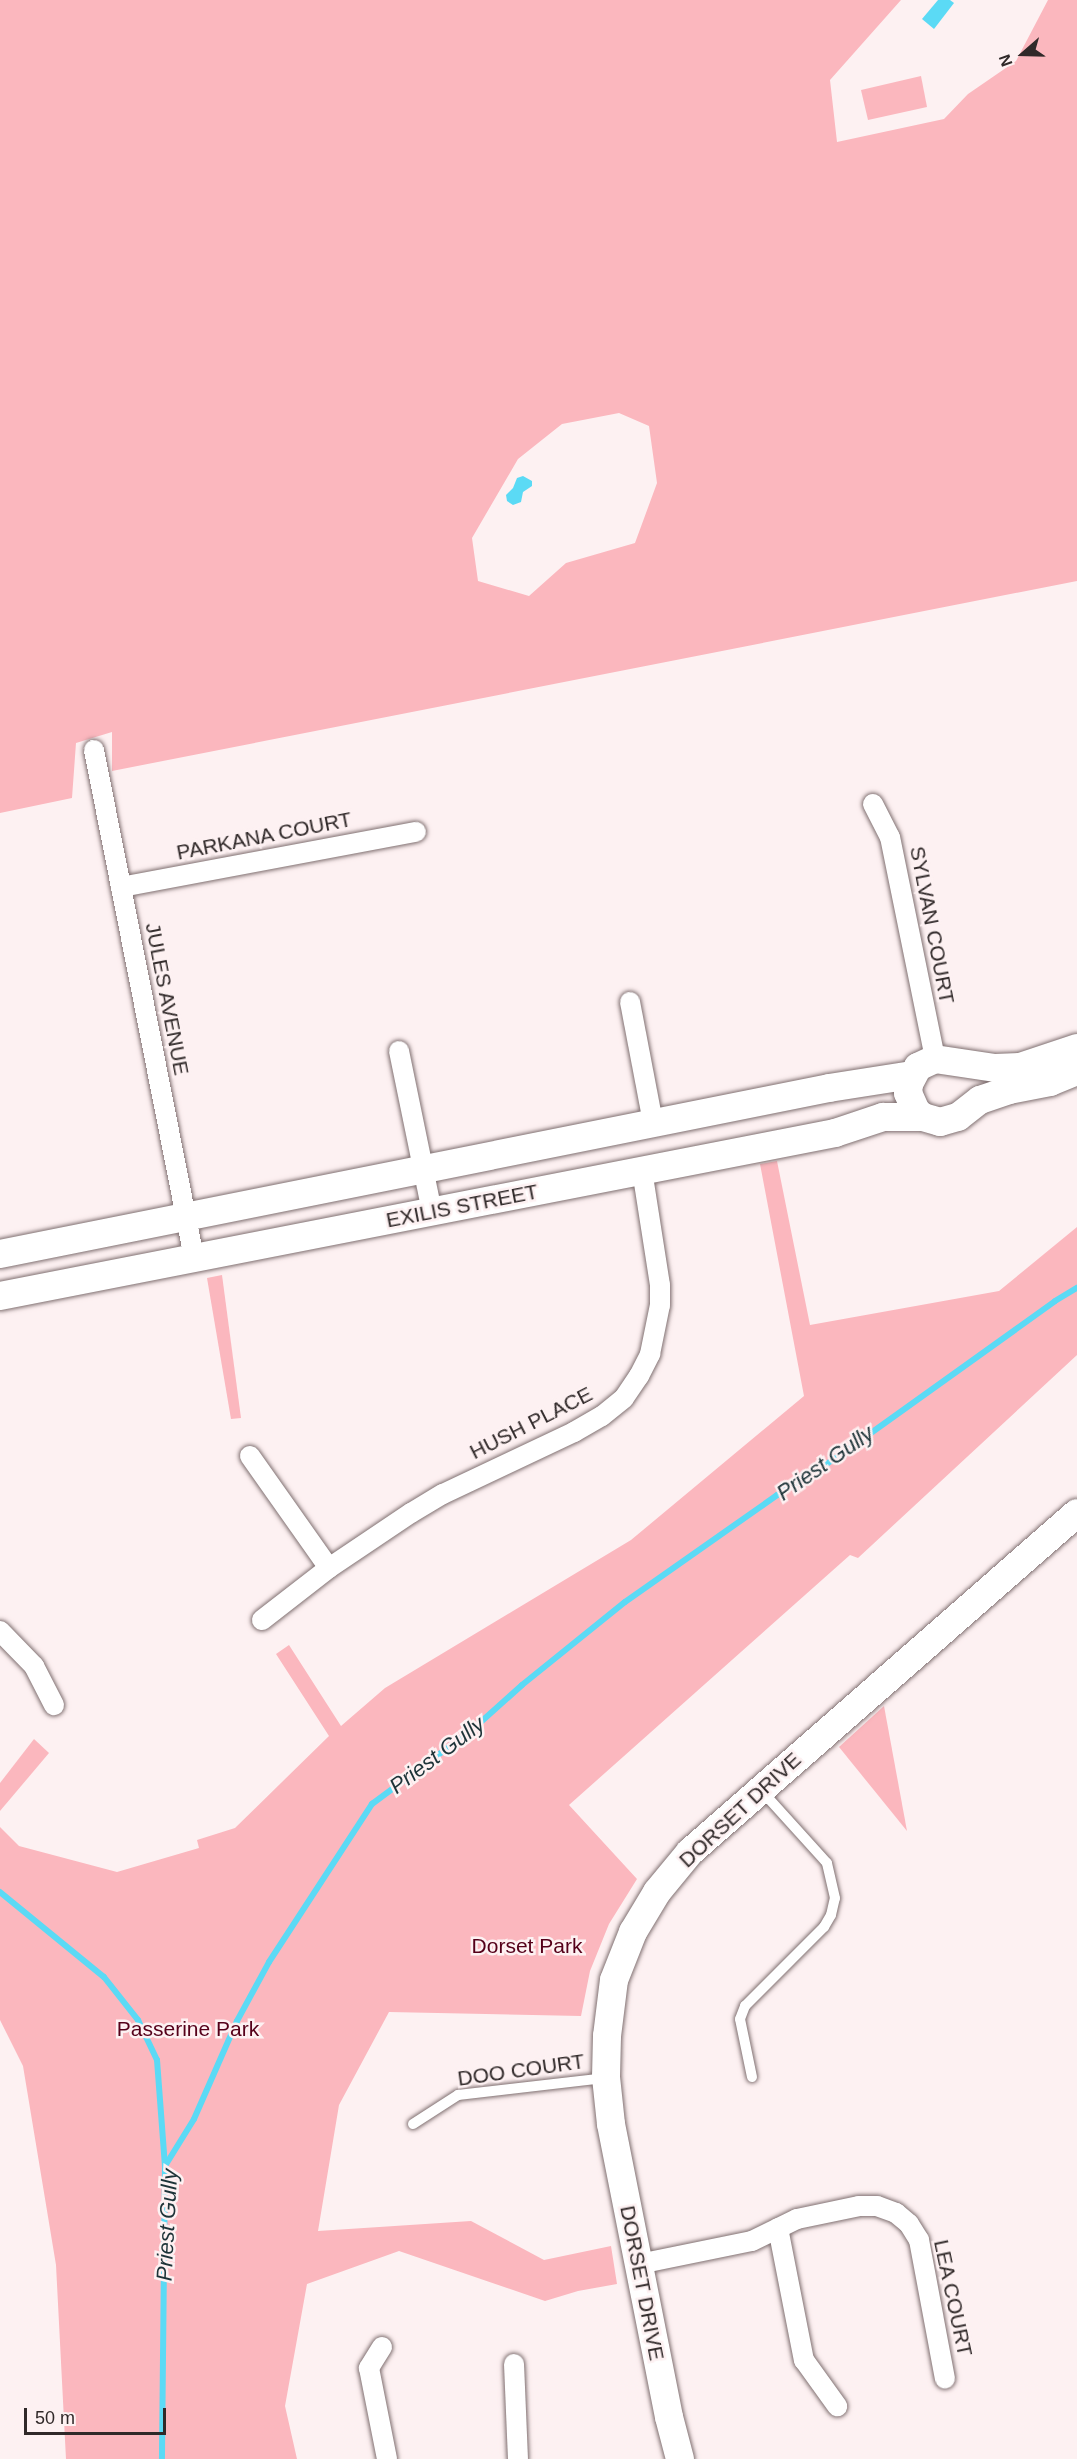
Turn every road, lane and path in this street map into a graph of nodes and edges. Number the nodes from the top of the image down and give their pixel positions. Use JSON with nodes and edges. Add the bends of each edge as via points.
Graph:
{"nodes":[{"id":1,"x":94,"y":750,"type":"dead end"},
{"id":2,"x":873,"y":804,"type":"dead end"},
{"id":3,"x":416,"y":831,"type":"dead end"},
{"id":4,"x":121,"y":887,"type":"junction"},
{"id":5,"x":630,"y":1002,"type":"dead end"},
{"id":6,"x":1077,"y":1048,"type":"edge"},
{"id":7,"x":399,"y":1052,"type":"dead end"},
{"id":8,"x":934,"y":1065,"type":"junction"},
{"id":9,"x":1077,"y":1071,"type":"edge"},
{"id":10,"x":965,"y":1111,"type":"junction"},
{"id":11,"x":923,"y":1117,"type":"junction"},
{"id":12,"x":653,"y":1123,"type":"junction"},
{"id":13,"x":423,"y":1169,"type":"junction"},
{"id":14,"x":642,"y":1170,"type":"junction"},
{"id":15,"x":432,"y":1212,"type":"junction"},
{"id":16,"x":186,"y":1216,"type":"junction"},
{"id":17,"x":0,"y":1254,"type":"edge"},
{"id":18,"x":194,"y":1258,"type":"junction"},
{"id":19,"x":0,"y":1296,"type":"edge"},
{"id":20,"x":250,"y":1456,"type":"dead end"},
{"id":21,"x":1077,"y":1513,"type":"edge"},
{"id":22,"x":329,"y":1568,"type":"junction"},
{"id":23,"x":262,"y":1620,"type":"dead end"},
{"id":24,"x":0,"y":1631,"type":"edge"},
{"id":25,"x":54,"y":1704,"type":"dead end"},
{"id":26,"x":761,"y":1789,"type":"junction"},
{"id":27,"x":606,"y":2077,"type":"junction"},
{"id":28,"x":752,"y":2077,"type":"dead end"},
{"id":29,"x":413,"y":2124,"type":"dead end"},
{"id":30,"x":778,"y":2228,"type":"junction"},
{"id":31,"x":639,"y":2264,"type":"junction"},
{"id":32,"x":382,"y":2347,"type":"dead end"},
{"id":33,"x":514,"y":2364,"type":"dead end"},
{"id":34,"x":945,"y":2379,"type":"dead end"},
{"id":35,"x":837,"y":2406,"type":"dead end"},
{"id":36,"x":387,"y":2459,"type":"edge"},
{"id":37,"x":518,"y":2459,"type":"edge"},
{"id":38,"x":680,"y":2459,"type":"edge"}],
"edges":[{"from":1,"to":4,"type":"street","name":"JULES AVENUE"},
{"from":2,"to":8,"type":"street","name":"SYLVAN COURT","via":[[890,837]]},
{"from":3,"to":4,"type":"street","name":"PARKANA COURT"},
{"from":4,"to":16,"type":"street","name":"JULES AVENUE"},
{"from":5,"to":12,"type":"street"},
{"from":6,"to":8,"type":"street","name":"EXILIS STREET","via":[[1020,1067]]},
{"from":7,"to":13,"type":"street"},
{"from":8,"to":10,"type":"street","via":[[964,1070],[972,1090]]},
{"from":8,"to":11,"type":"street","via":[[909,1084],[910,1102]]},
{"from":8,"to":12,"type":"street","name":"EXILIS STREET"},
{"from":9,"to":10,"type":"street","name":"EXILIS STREET","via":[[980,1100]]},
{"from":10,"to":11,"type":"street","name":"EXILIS STREET","via":[[940,1122]]},
{"from":11,"to":14,"type":"street","name":"EXILIS STREET","via":[[883,1118],[835,1133]]},
{"from":12,"to":13,"type":"street","name":"EXILIS STREET"},
{"from":13,"to":15,"type":"street"},
{"from":13,"to":16,"type":"street","name":"EXILIS STREET"},
{"from":14,"to":15,"type":"street","name":"EXILIS STREET"},
{"from":14,"to":22,"type":"street","name":"HUSH PLACE","via":[[660,1305],[650,1354],[624,1398],[574,1432],[443,1494]]},
{"from":15,"to":18,"type":"street","name":"EXILIS STREET"},
{"from":16,"to":17,"type":"street","name":"EXILIS STREET"},
{"from":16,"to":18,"type":"street","name":"JULES AVENUE"},
{"from":18,"to":19,"type":"street","name":"EXILIS STREET"},
{"from":20,"to":22,"type":"street"},
{"from":21,"to":26,"type":"street","name":"DORSET DRIVE"},
{"from":22,"to":23,"type":"street","name":"HUSH PLACE"},
{"from":24,"to":25,"type":"street","via":[[34,1666]]},
{"from":26,"to":27,"type":"street","name":"DORSET DRIVE","via":[[690,1852],[657,1892],[633,1932],[614,1980]]},
{"from":26,"to":28,"type":"lane","via":[[827,1863],[834,1898],[824,1928],[745,2006],[740,2019]]},
{"from":27,"to":29,"type":"lane","name":"DOO COURT","via":[[459,2095]]},
{"from":27,"to":31,"type":"street","name":"DORSET DRIVE","via":[[611,2124]]},
{"from":30,"to":31,"type":"street","name":"LEA COURT","via":[[752,2241]]},
{"from":30,"to":34,"type":"street","name":"LEA COURT","via":[[797,2218],[859,2206],[877,2206],[896,2213],[909,2224],[919,2240]]},
{"from":30,"to":35,"type":"street","via":[[804,2360]]},
{"from":31,"to":38,"type":"street","name":"DORSET DRIVE"},
{"from":32,"to":36,"type":"street","via":[[369,2368]]},
{"from":33,"to":37,"type":"street"}]}
